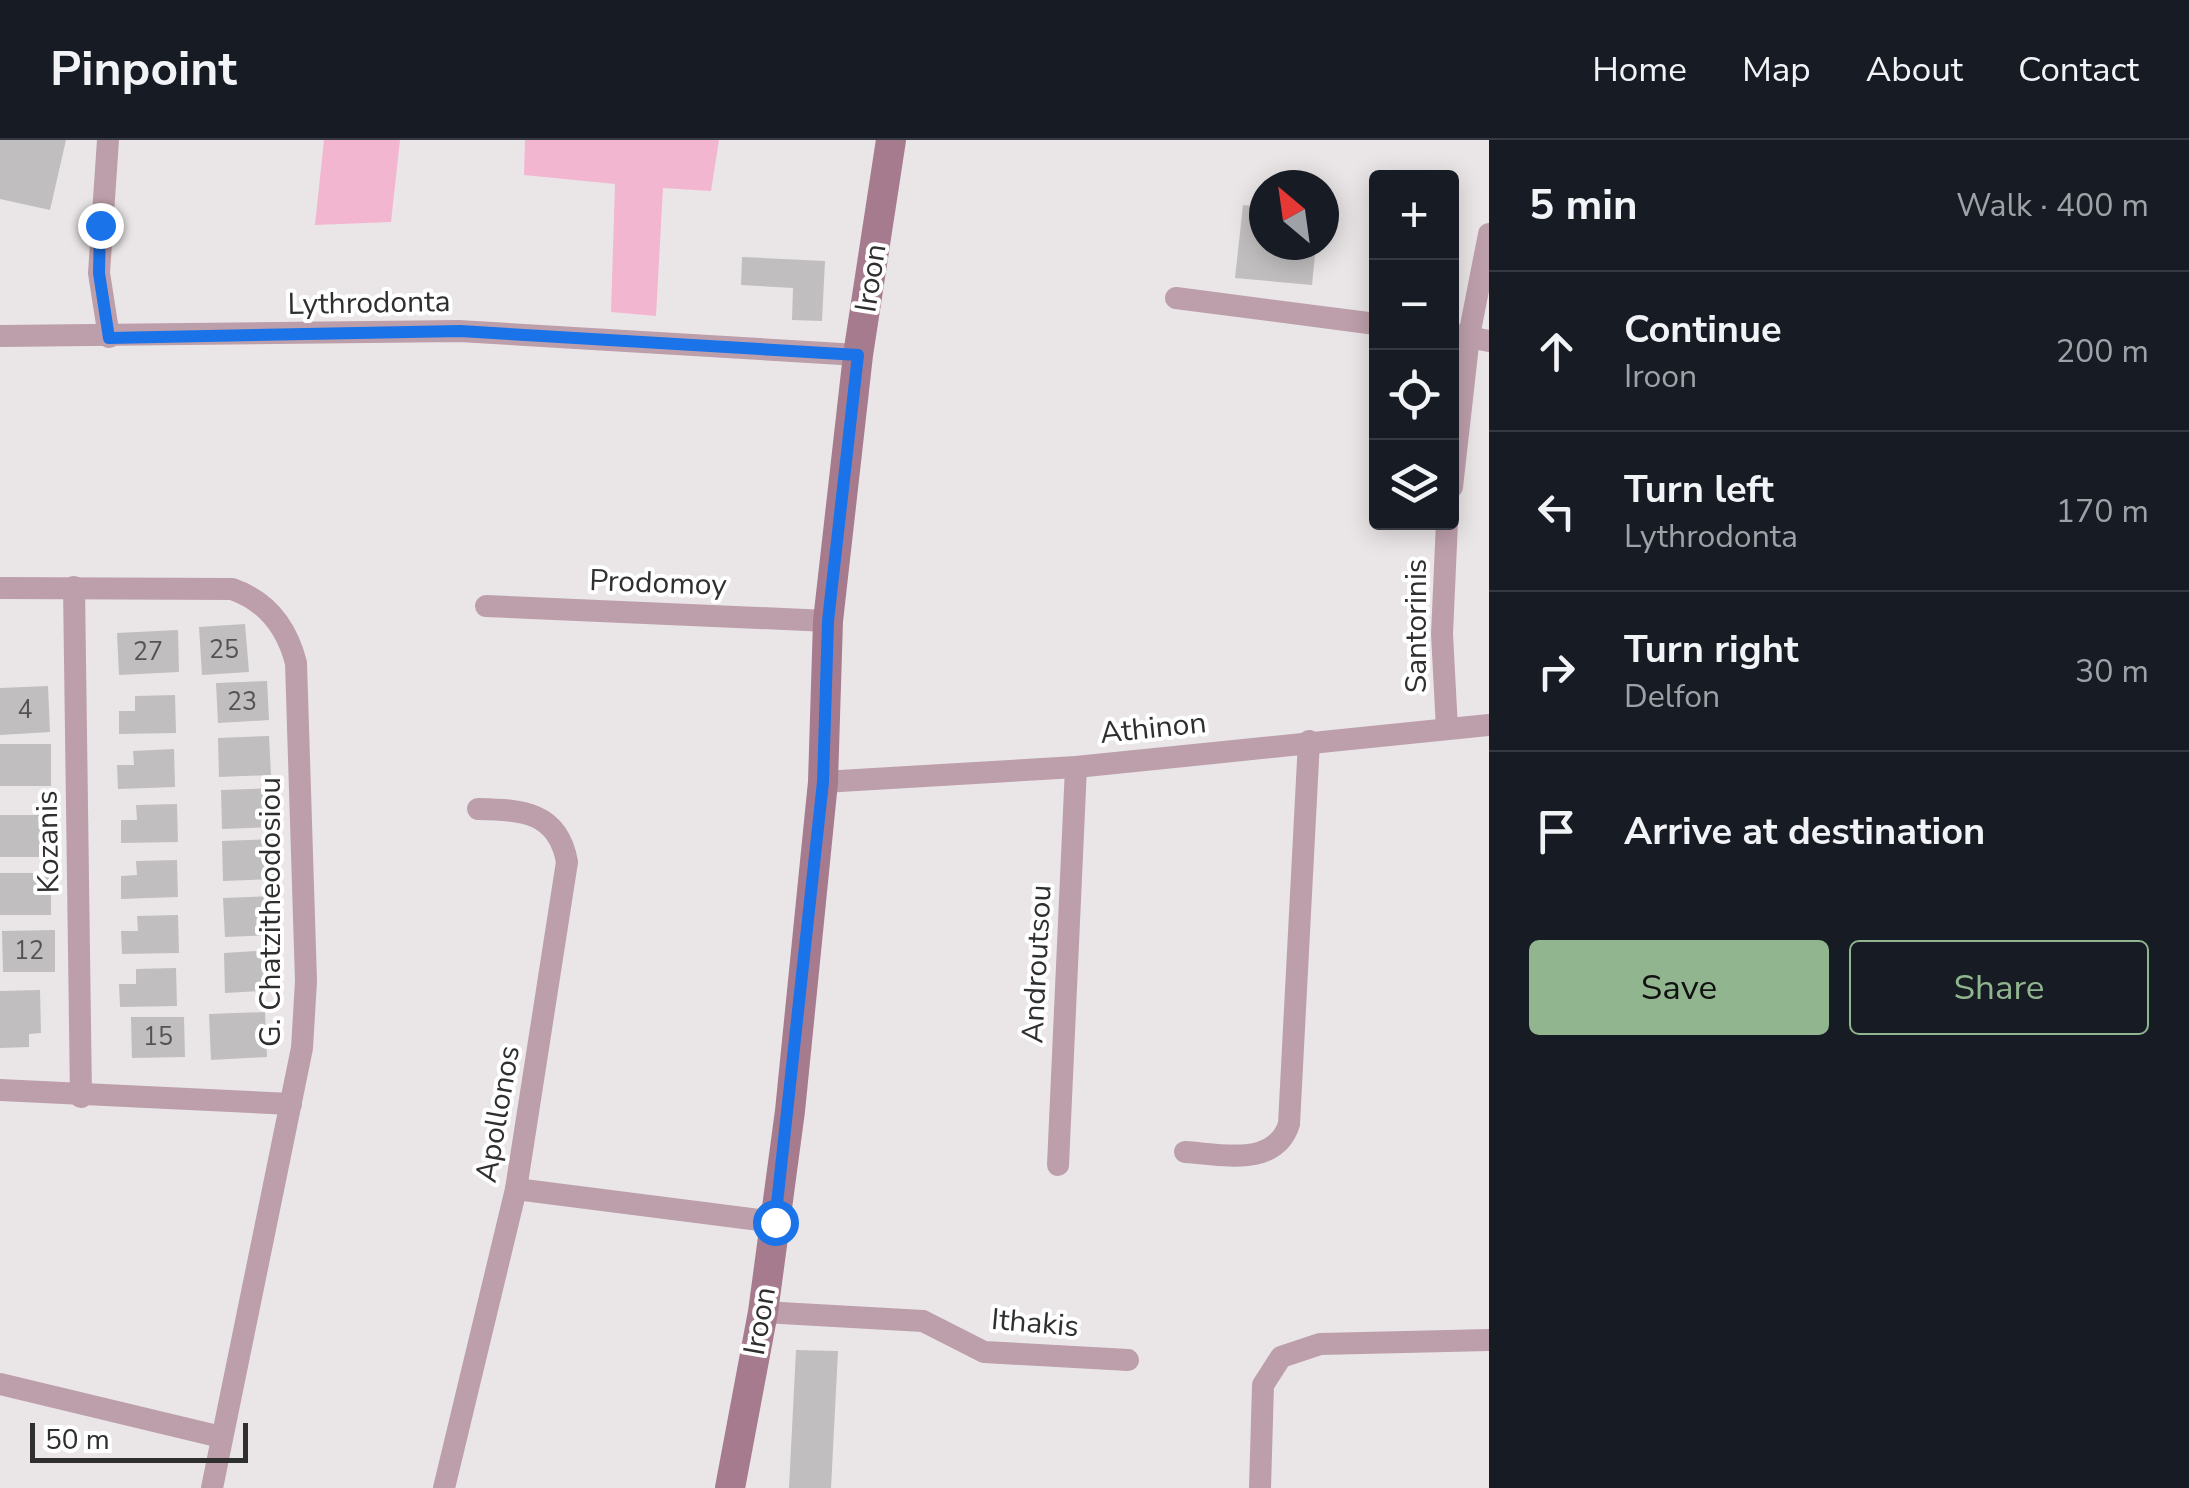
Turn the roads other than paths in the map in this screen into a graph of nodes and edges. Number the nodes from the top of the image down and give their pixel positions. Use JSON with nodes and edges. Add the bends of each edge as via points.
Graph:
{"nodes":[{"id":1,"x":108,"y":140,"type":"edge"},
{"id":2,"x":891,"y":140,"type":"edge"},
{"id":3,"x":1489,"y":234,"type":"edge"},
{"id":4,"x":1176,"y":298,"type":"dead end"},
{"id":5,"x":1369,"y":323,"type":"edge"},
{"id":6,"x":0,"y":336,"type":"edge"},
{"id":7,"x":1470,"y":337,"type":"edge"},
{"id":8,"x":109,"y":338,"type":"junction"},
{"id":9,"x":858,"y":355,"type":"junction"},
{"id":10,"x":1458,"y":440,"type":"edge"},
{"id":11,"x":1448,"y":530,"type":"edge"},
{"id":12,"x":0,"y":588,"type":"edge"},
{"id":13,"x":74,"y":588,"type":"junction"},
{"id":14,"x":486,"y":606,"type":"dead end"},
{"id":15,"x":828,"y":621,"type":"junction"},
{"id":16,"x":1489,"y":724,"type":"edge"},
{"id":17,"x":1447,"y":729,"type":"junction"},
{"id":18,"x":1309,"y":741,"type":"junction"},
{"id":19,"x":1076,"y":766,"type":"junction"},
{"id":20,"x":823,"y":782,"type":"junction"},
{"id":21,"x":478,"y":809,"type":"dead end"},
{"id":22,"x":0,"y":1090,"type":"edge"},
{"id":23,"x":82,"y":1096,"type":"junction"},
{"id":24,"x":291,"y":1104,"type":"junction"},
{"id":25,"x":1185,"y":1152,"type":"dead end"},
{"id":26,"x":1058,"y":1165,"type":"dead end"},
{"id":27,"x":516,"y":1189,"type":"junction"},
{"id":28,"x":775,"y":1222,"type":"junction"},
{"id":29,"x":763,"y":1312,"type":"junction"},
{"id":30,"x":1489,"y":1340,"type":"edge"},
{"id":31,"x":1128,"y":1360,"type":"dead end"},
{"id":32,"x":0,"y":1384,"type":"edge"},
{"id":33,"x":221,"y":1437,"type":"junction"},
{"id":34,"x":212,"y":1488,"type":"edge"},
{"id":35,"x":444,"y":1488,"type":"edge"},
{"id":36,"x":730,"y":1488,"type":"edge"},
{"id":37,"x":1260,"y":1488,"type":"edge"}],
"edges":[{"from":1,"to":8,"type":"street","via":[[99,273]]},
{"from":2,"to":9,"type":"street","name":"Iroon"},
{"from":3,"to":7,"type":"street"},
{"from":4,"to":5,"type":"street"},
{"from":6,"to":8,"type":"street","name":"Lythrodonta"},
{"from":7,"to":10,"type":"street"},
{"from":8,"to":9,"type":"street","name":"Lythrodonta","via":[[460,331]]},
{"from":9,"to":15,"type":"street","name":"Iroon"},
{"from":11,"to":17,"type":"street","name":"Santorinis","via":[[1442,634]]},
{"from":12,"to":13,"type":"street","name":"G. Chatzitheodosiou"},
{"from":13,"to":23,"type":"street","name":"Kozanis"},
{"from":13,"to":24,"type":"street","name":"G. Chatzitheodosiou","via":[[232,589],[270,612],[288,640],[298,678],[306,982]]},
{"from":14,"to":15,"type":"street","name":"Prodomoy"},
{"from":15,"to":20,"type":"street","name":"Iroon"},
{"from":16,"to":17,"type":"street","name":"Athinon"},
{"from":17,"to":18,"type":"street","name":"Athinon"},
{"from":18,"to":19,"type":"street","name":"Athinon"},
{"from":18,"to":25,"type":"street","via":[[1289,1124],[1264,1153]]},
{"from":19,"to":20,"type":"street","name":"Athinon"},
{"from":19,"to":26,"type":"street","name":"Androutsou"},
{"from":20,"to":28,"type":"street","name":"Iroon"},
{"from":21,"to":27,"type":"street","name":"Apollonos","via":[[541,816],[564,845],[567,862]]},
{"from":22,"to":23,"type":"street"},
{"from":23,"to":24,"type":"street"},
{"from":24,"to":33,"type":"street","name":"G. Chatzitheodosiou"},
{"from":27,"to":28,"type":"street"},
{"from":27,"to":35,"type":"street","name":"Apollonos"},
{"from":28,"to":29,"type":"street","name":"Iroon"},
{"from":29,"to":31,"type":"street","name":"Ithakis","via":[[923,1321],[984,1352]]},
{"from":29,"to":36,"type":"street","name":"Iroon"},
{"from":30,"to":37,"type":"street","via":[[1320,1344],[1288,1352],[1273,1363],[1263,1384]]},
{"from":32,"to":33,"type":"street"},
{"from":33,"to":34,"type":"street","name":"G. Chatzitheodosiou"}]}
